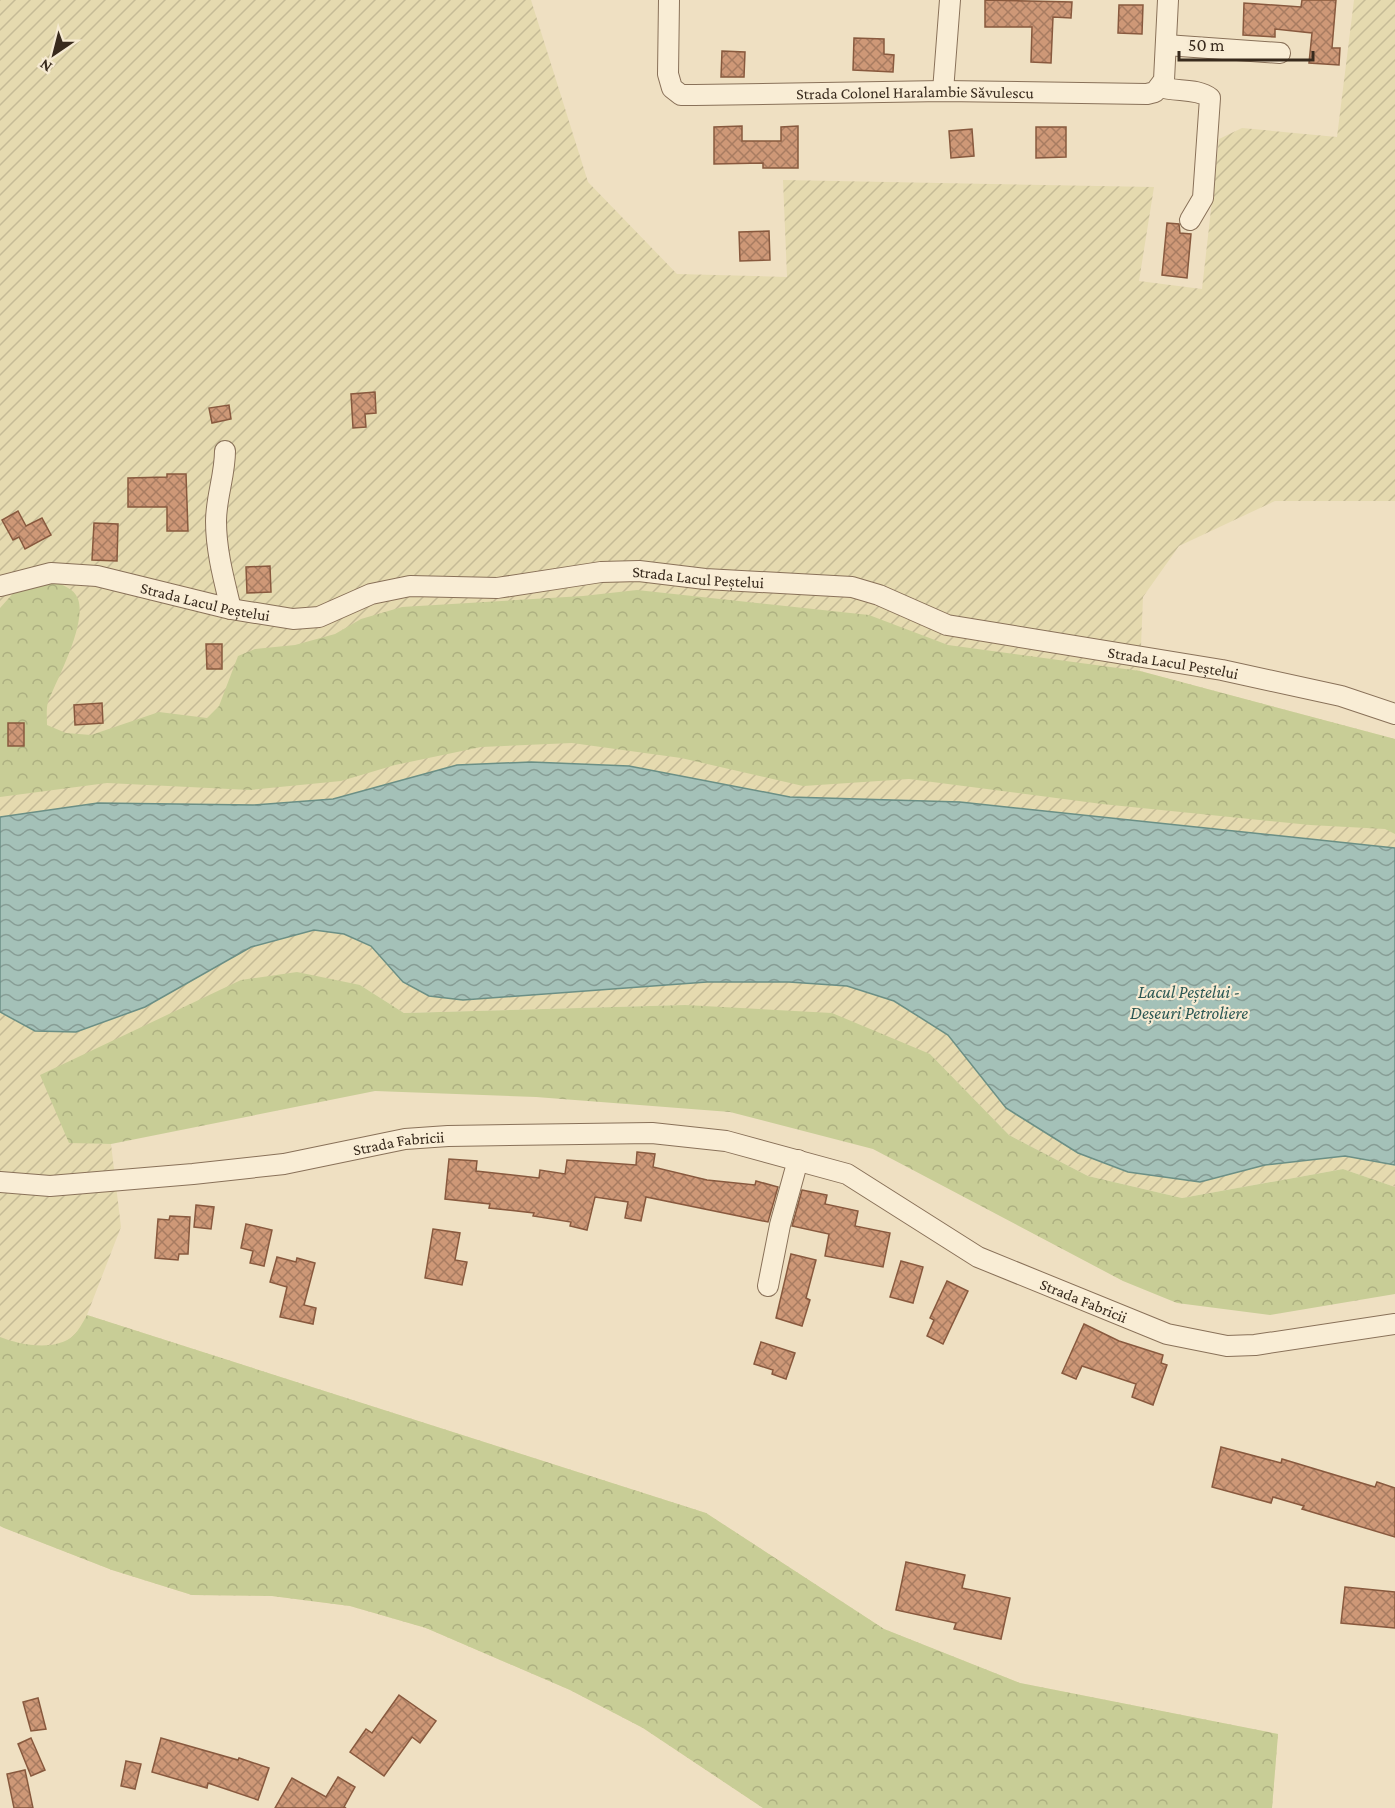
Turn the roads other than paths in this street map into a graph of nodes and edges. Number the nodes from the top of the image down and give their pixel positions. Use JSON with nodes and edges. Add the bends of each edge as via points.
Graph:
{"nodes":[{"id":1,"x":669,"y":0,"type":"edge"},
{"id":2,"x":950,"y":0,"type":"edge"},
{"id":3,"x":1168,"y":0,"type":"edge"},
{"id":4,"x":1166,"y":45,"type":"junction"},
{"id":5,"x":1280,"y":53,"type":"dead end"},
{"id":6,"x":1161,"y":87,"type":"junction"},
{"id":7,"x":943,"y":91,"type":"junction"},
{"id":8,"x":1190,"y":220,"type":"dead end"},
{"id":9,"x":225,"y":451,"type":"dead end"},
{"id":10,"x":0,"y":586,"type":"edge"},
{"id":11,"x":231,"y":609,"type":"junction"},
{"id":12,"x":1395,"y":714,"type":"edge"},
{"id":13,"x":798,"y":1160,"type":"junction"},
{"id":14,"x":0,"y":1182,"type":"edge"},
{"id":15,"x":768,"y":1286,"type":"dead end"},
{"id":16,"x":1395,"y":1324,"type":"edge"}],
"edges":[{"from":1,"to":7,"type":"street","name":"Strada Colonel Haralambie Săvulescu","via":[[668,74],[672,88],[681,95]]},
{"from":2,"to":7,"type":"street"},
{"from":3,"to":4,"type":"street"},
{"from":4,"to":5,"type":"street"},
{"from":4,"to":6,"type":"street"},
{"from":6,"to":7,"type":"street","name":"Strada Colonel Haralambie Săvulescu","via":[[1147,94]]},
{"from":6,"to":8,"type":"street","via":[[1210,98],[1203,198]]},
{"from":9,"to":11,"type":"street","via":[[216,519],[218,555]]},
{"from":10,"to":11,"type":"street","name":"Strada Lacul Peștelui","via":[[51,573],[97,576]]},
{"from":11,"to":12,"type":"street","name":"Strada Lacul Peștelui","via":[[293,619],[319,617],[371,594],[410,586],[497,588],[601,572],[639,571],[705,579],[852,587],[879,594],[947,625],[1222,670],[1341,696]]},
{"from":13,"to":14,"type":"street","name":"Strada Fabricii","via":[[726,1141],[651,1133],[458,1135],[405,1139],[284,1164],[193,1174],[50,1186]]},
{"from":13,"to":15,"type":"street"},
{"from":13,"to":16,"type":"street","name":"Strada Fabricii","via":[[865,1183],[978,1257],[1167,1334],[1227,1346],[1255,1345]]}]}
